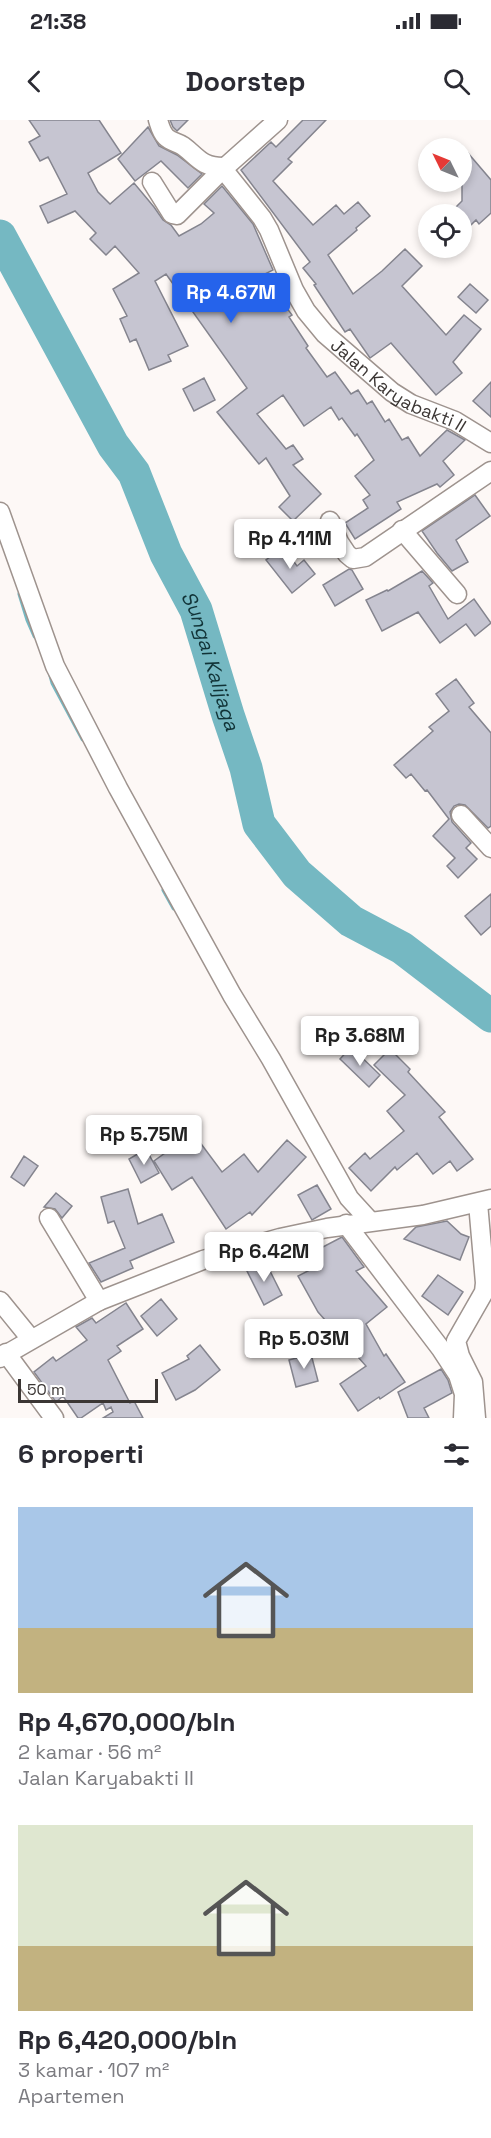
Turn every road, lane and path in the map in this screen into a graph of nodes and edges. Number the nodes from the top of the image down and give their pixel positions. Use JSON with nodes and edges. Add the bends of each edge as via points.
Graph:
{"nodes":[{"id":1,"x":158,"y":120,"type":"edge"},
{"id":2,"x":278,"y":120,"type":"edge"},
{"id":3,"x":223,"y":168,"type":"junction"},
{"id":4,"x":152,"y":182,"type":"dead end"},
{"id":5,"x":491,"y":443,"type":"edge"},
{"id":6,"x":491,"y":471,"type":"edge"},
{"id":7,"x":0,"y":512,"type":"edge"},
{"id":8,"x":330,"y":521,"type":"dead end"},
{"id":9,"x":402,"y":530,"type":"junction"},
{"id":10,"x":457,"y":594,"type":"dead end"},
{"id":11,"x":461,"y":815,"type":"dead end"},
{"id":12,"x":491,"y":848,"type":"edge"},
{"id":13,"x":484,"y":1201,"type":"edge"},
{"id":14,"x":49,"y":1218,"type":"dead end"},
{"id":15,"x":359,"y":1222,"type":"junction"},
{"id":16,"x":0,"y":1301,"type":"edge"},
{"id":17,"x":99,"y":1301,"type":"junction"},
{"id":18,"x":31,"y":1339,"type":"junction"},
{"id":19,"x":3,"y":1355,"type":"edge"},
{"id":20,"x":54,"y":1418,"type":"edge"},
{"id":21,"x":463,"y":1418,"type":"edge"},
{"id":22,"x":476,"y":1418,"type":"edge"}],
"edges":[{"from":1,"to":3,"type":"street","via":[[166,137],[181,144],[200,162]]},
{"from":2,"to":3,"type":"street"},
{"from":3,"to":4,"type":"street","via":[[177,215],[172,214]]},
{"from":3,"to":5,"type":"street","name":"Jalan Karyabakti II","via":[[262,218],[294,290],[324,334],[392,392],[455,421]]},
{"from":6,"to":9,"type":"street"},
{"from":7,"to":15,"type":"street","via":[[55,666],[118,788],[272,1059]]},
{"from":8,"to":9,"type":"street","via":[[339,542],[353,558],[365,557]]},
{"from":9,"to":10,"type":"street"},
{"from":11,"to":12,"type":"street"},
{"from":13,"to":15,"type":"street","via":[[423,1215]]},
{"from":13,"to":22,"type":"street","via":[[484,1292],[456,1341],[473,1382]]},
{"from":14,"to":17,"type":"street"},
{"from":15,"to":17,"type":"street","via":[[280,1238],[204,1260]]},
{"from":15,"to":21,"type":"street","via":[[458,1375],[464,1394]]},
{"from":16,"to":18,"type":"street"},
{"from":17,"to":18,"type":"street"},
{"from":18,"to":19,"type":"street"},
{"from":19,"to":20,"type":"street"}]}
